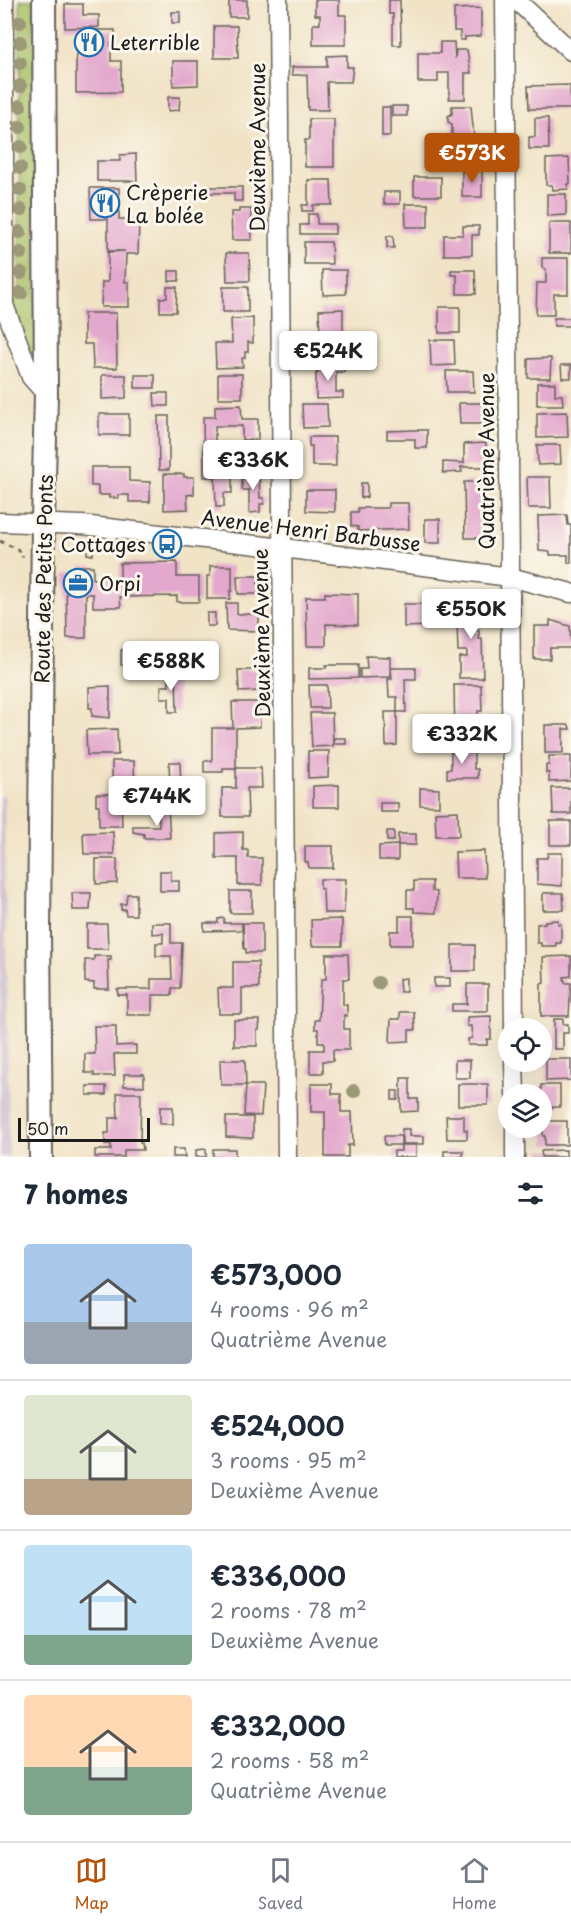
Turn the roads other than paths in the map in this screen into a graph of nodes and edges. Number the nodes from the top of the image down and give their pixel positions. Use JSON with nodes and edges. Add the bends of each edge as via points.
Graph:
{"nodes":[{"id":1,"x":4,"y":0,"type":"edge"},
{"id":2,"x":44,"y":0,"type":"edge"},
{"id":3,"x":278,"y":0,"type":"edge"},
{"id":4,"x":505,"y":0,"type":"edge"},
{"id":5,"x":516,"y":0,"type":"edge"},
{"id":6,"x":571,"y":51,"type":"edge"},
{"id":7,"x":46,"y":394,"type":"junction"},
{"id":8,"x":0,"y":522,"type":"edge"},
{"id":9,"x":43,"y":523,"type":"junction"},
{"id":10,"x":283,"y":548,"type":"junction"},
{"id":11,"x":510,"y":577,"type":"junction"},
{"id":12,"x":571,"y":593,"type":"edge"},
{"id":13,"x":514,"y":1018,"type":"edge"},
{"id":14,"x":515,"y":1138,"type":"edge"},
{"id":15,"x":41,"y":1157,"type":"edge"},
{"id":16,"x":287,"y":1157,"type":"edge"},
{"id":17,"x":515,"y":1157,"type":"edge"}],
"edges":[{"from":1,"to":7,"type":"street","via":[[4,305],[31,377]]},
{"from":2,"to":7,"type":"main road","name":"Route des Petits Ponts"},
{"from":3,"to":10,"type":"street","name":"Deuxième Avenue"},
{"from":4,"to":11,"type":"street","name":"Quatrième Avenue"},
{"from":5,"to":6,"type":"street"},
{"from":7,"to":9,"type":"main road","name":"Route des Petits Ponts"},
{"from":8,"to":9,"type":"street","name":"Avenue Henri Barbusse"},
{"from":9,"to":10,"type":"street","name":"Avenue Henri Barbusse"},
{"from":9,"to":15,"type":"main road","name":"Route des Petits Ponts"},
{"from":10,"to":11,"type":"street","name":"Avenue Henri Barbusse"},
{"from":10,"to":16,"type":"street","name":"Deuxième Avenue"},
{"from":11,"to":12,"type":"street","name":"Avenue Henri Barbusse"},
{"from":11,"to":13,"type":"street","name":"Quatrième Avenue"},
{"from":14,"to":17,"type":"street"}]}
